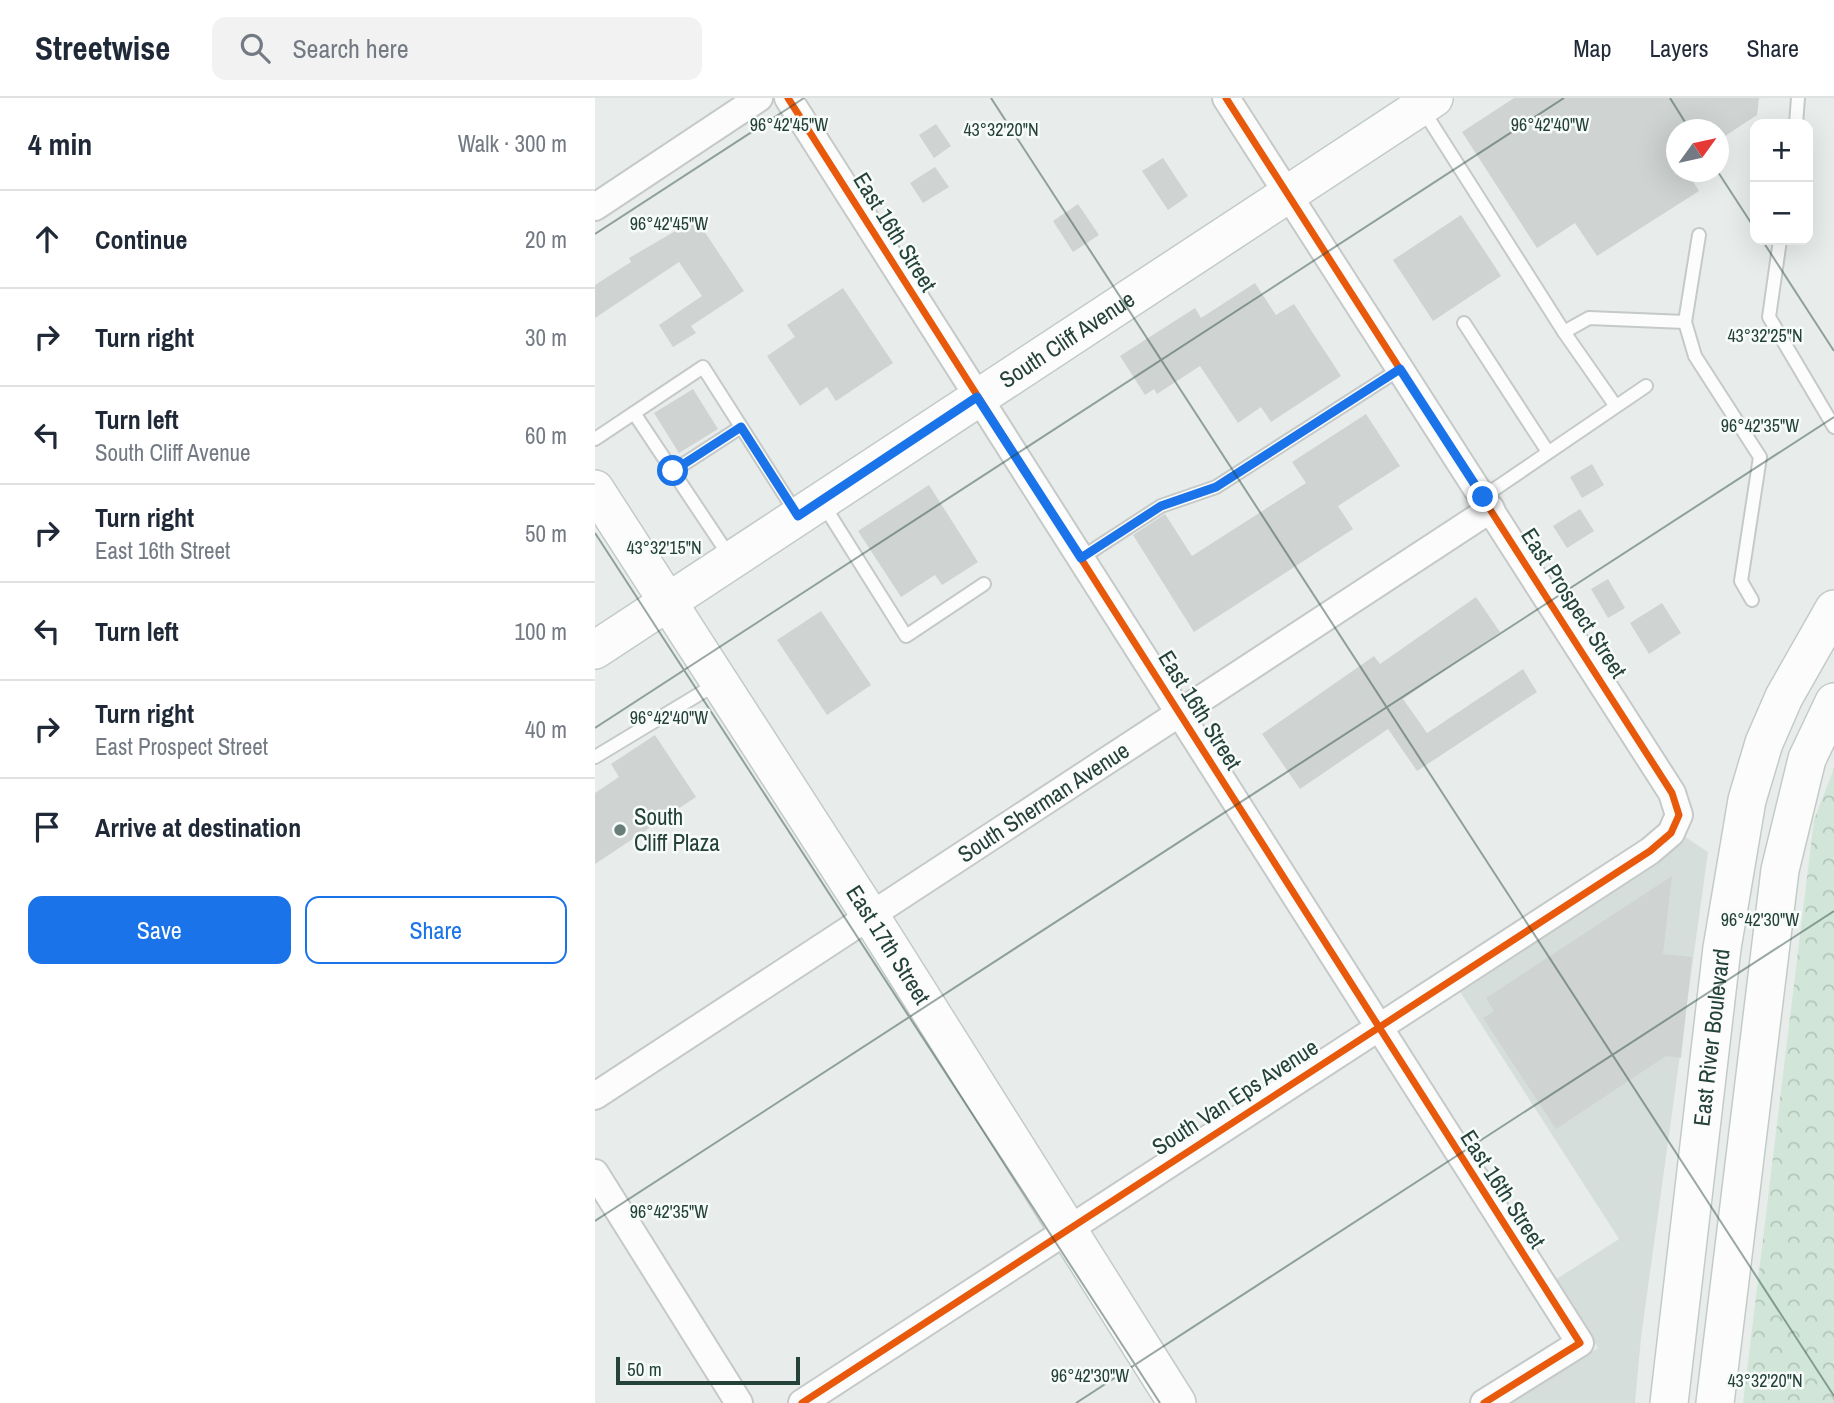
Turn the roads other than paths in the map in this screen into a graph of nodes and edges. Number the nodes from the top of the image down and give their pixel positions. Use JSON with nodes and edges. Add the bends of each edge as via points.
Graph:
{"nodes":[{"id":1,"x":759,"y":98,"type":"edge"},
{"id":2,"x":788,"y":98,"type":"edge"},
{"id":3,"x":1226,"y":98,"type":"edge"},
{"id":4,"x":1798,"y":98,"type":"edge"},
{"id":5,"x":1427,"y":102,"type":"edge"},
{"id":6,"x":1796,"y":119,"type":"edge"},
{"id":7,"x":1286,"y":194,"type":"junction"},
{"id":8,"x":595,"y":207,"type":"edge"},
{"id":9,"x":1699,"y":235,"type":"dead end"},
{"id":10,"x":1779,"y":245,"type":"edge"},
{"id":11,"x":1685,"y":322,"type":"junction"},
{"id":12,"x":1464,"y":323,"type":"dead end"},
{"id":13,"x":1564,"y":332,"type":"junction"},
{"id":14,"x":1400,"y":369,"type":"junction"},
{"id":15,"x":1646,"y":386,"type":"dead end"},
{"id":16,"x":977,"y":397,"type":"junction"},
{"id":17,"x":1615,"y":405,"type":"junction"},
{"id":18,"x":634,"y":413,"type":"junction"},
{"id":19,"x":741,"y":427,"type":"junction"},
{"id":20,"x":1834,"y":427,"type":"edge"},
{"id":21,"x":595,"y":439,"type":"edge"},
{"id":22,"x":1548,"y":452,"type":"junction"},
{"id":23,"x":673,"y":471,"type":"junction"},
{"id":24,"x":595,"y":489,"type":"edge"},
{"id":25,"x":1487,"y":503,"type":"junction"},
{"id":26,"x":810,"y":509,"type":"junction"},
{"id":27,"x":1081,"y":558,"type":"junction"},
{"id":28,"x":732,"y":560,"type":"junction"},
{"id":29,"x":984,"y":584,"type":"dead end"},
{"id":30,"x":1752,"y":600,"type":"dead end"},
{"id":31,"x":668,"y":603,"type":"junction"},
{"id":32,"x":1834,"y":609,"type":"edge"},
{"id":33,"x":595,"y":650,"type":"edge"},
{"id":34,"x":719,"y":682,"type":"junction"},
{"id":35,"x":1834,"y":702,"type":"edge"},
{"id":36,"x":1181,"y":714,"type":"junction"},
{"id":37,"x":595,"y":757,"type":"edge"},
{"id":38,"x":1679,"y":815,"type":"joint"},
{"id":39,"x":871,"y":917,"type":"junction"},
{"id":40,"x":1377,"y":1029,"type":"junction"},
{"id":41,"x":595,"y":1096,"type":"edge"},
{"id":42,"x":595,"y":1173,"type":"edge"},
{"id":43,"x":1067,"y":1227,"type":"junction"},
{"id":44,"x":739,"y":1403,"type":"edge"},
{"id":45,"x":802,"y":1403,"type":"edge"},
{"id":46,"x":1177,"y":1403,"type":"edge"},
{"id":47,"x":1484,"y":1403,"type":"edge"},
{"id":48,"x":1669,"y":1403,"type":"edge"},
{"id":49,"x":1715,"y":1403,"type":"edge"}],
"edges":[{"from":1,"to":8,"type":"street"},
{"from":2,"to":16,"type":"street","name":"East 16th Street"},
{"from":3,"to":7,"type":"street","name":"East Prospect Street"},
{"from":4,"to":6,"type":"lane"},
{"from":5,"to":7,"type":"main road","name":"South Cliff Avenue"},
{"from":5,"to":13,"type":"lane"},
{"from":7,"to":14,"type":"street","name":"East Prospect Street"},
{"from":7,"to":16,"type":"main road","name":"South Cliff Avenue"},
{"from":9,"to":11,"type":"lane"},
{"from":10,"to":20,"type":"lane","via":[[1769,317]]},
{"from":11,"to":13,"type":"lane","via":[[1589,318]]},
{"from":11,"to":30,"type":"lane","via":[[1695,356],[1760,457],[1741,581]]},
{"from":12,"to":22,"type":"lane"},
{"from":13,"to":17,"type":"lane"},
{"from":14,"to":25,"type":"street","name":"East Prospect Street"},
{"from":14,"to":27,"type":"lane","via":[[1216,487],[1161,506]]},
{"from":15,"to":17,"type":"lane"},
{"from":16,"to":26,"type":"main road","name":"South Cliff Avenue"},
{"from":16,"to":27,"type":"street","name":"East 16th Street"},
{"from":17,"to":22,"type":"lane"},
{"from":18,"to":19,"type":"lane","via":[[703,367]]},
{"from":18,"to":21,"type":"lane"},
{"from":18,"to":23,"type":"lane"},
{"from":19,"to":23,"type":"lane"},
{"from":19,"to":26,"type":"lane"},
{"from":22,"to":25,"type":"lane"},
{"from":23,"to":28,"type":"lane"},
{"from":24,"to":31,"type":"main road","name":"East 17th Street"},
{"from":25,"to":36,"type":"street","name":"South Sherman Avenue"},
{"from":25,"to":38,"type":"street","name":"East Prospect Street","via":[[1672,793]]},
{"from":26,"to":28,"type":"main road","name":"South Cliff Avenue"},
{"from":26,"to":29,"type":"lane","via":[[906,636]]},
{"from":27,"to":36,"type":"street","name":"East 16th Street"},
{"from":28,"to":31,"type":"main road","name":"South Cliff Avenue"},
{"from":31,"to":33,"type":"main road","name":"South Cliff Avenue"},
{"from":31,"to":34,"type":"main road","name":"East 17th Street"},
{"from":32,"to":48,"type":"main road","name":"East River Boulevard","via":[[1784,697],[1747,800],[1722,948]]},
{"from":34,"to":37,"type":"lane"},
{"from":34,"to":39,"type":"main road","name":"East 17th Street"},
{"from":35,"to":49,"type":"main road","name":"East River Boulevard","via":[[1807,760],[1780,870]]},
{"from":36,"to":39,"type":"street","name":"South Sherman Avenue"},
{"from":36,"to":40,"type":"street","name":"East 16th Street"},
{"from":38,"to":40,"type":"street","name":"South Van Eps Avenue","via":[[1671,833],[1650,851]]},
{"from":39,"to":41,"type":"street","name":"South Sherman Avenue"},
{"from":39,"to":43,"type":"main road","name":"East 17th Street"},
{"from":40,"to":43,"type":"street","name":"South Van Eps Avenue"},
{"from":40,"to":47,"type":"street","name":"East 16th Street","via":[[1580,1343]]},
{"from":42,"to":44,"type":"street"},
{"from":43,"to":45,"type":"street","name":"South Van Eps Avenue"},
{"from":43,"to":46,"type":"main road","name":"East 17th Street"}]}
